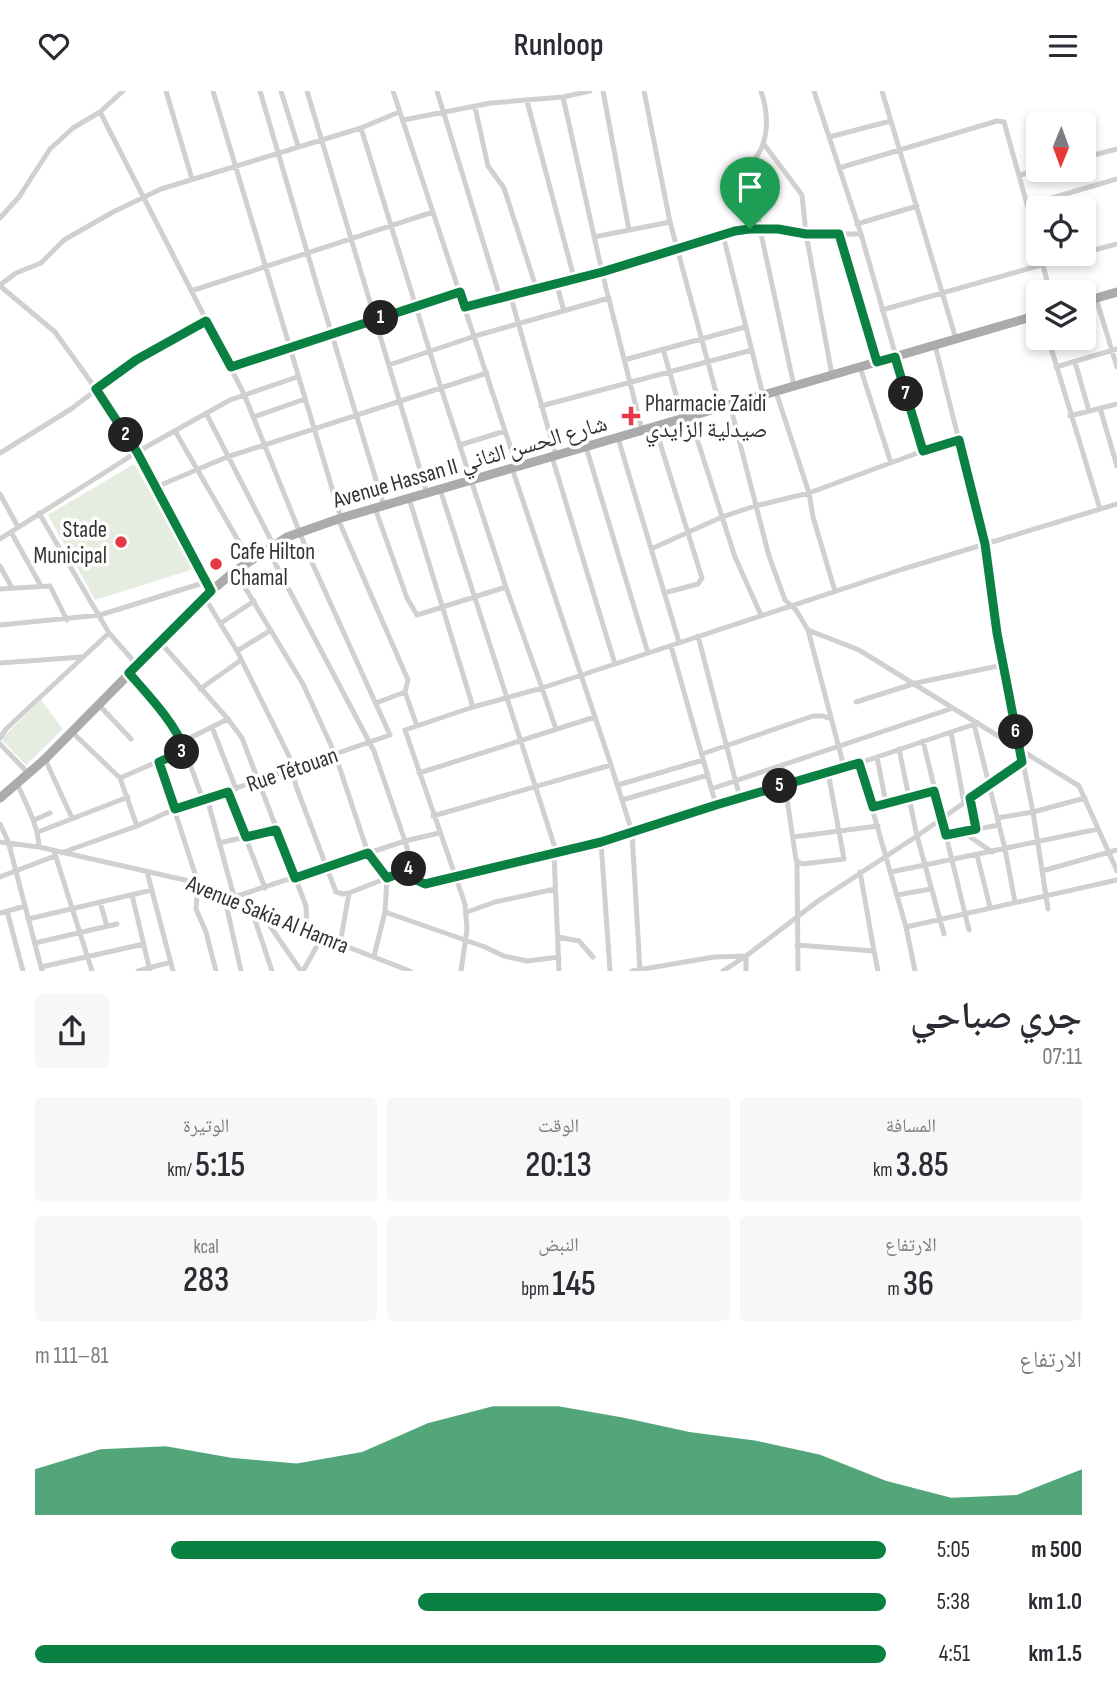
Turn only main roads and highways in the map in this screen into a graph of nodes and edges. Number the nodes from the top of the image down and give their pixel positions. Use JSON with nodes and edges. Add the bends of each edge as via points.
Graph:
{"nodes":[{"id":1,"x":1117,"y":292,"type":"edge"},
{"id":2,"x":1096,"y":298,"type":"edge"},
{"id":3,"x":1026,"y":319,"type":"edge"},
{"id":4,"x":0,"y":798,"type":"edge"}],
"edges":[{"from":1,"to":2,"type":"main road"},
{"from":3,"to":4,"type":"main road","name":"Avenue Hassan II شارع الحسن الثاني","via":[[299,531],[270,546],[208,595],[45,759]]}]}
